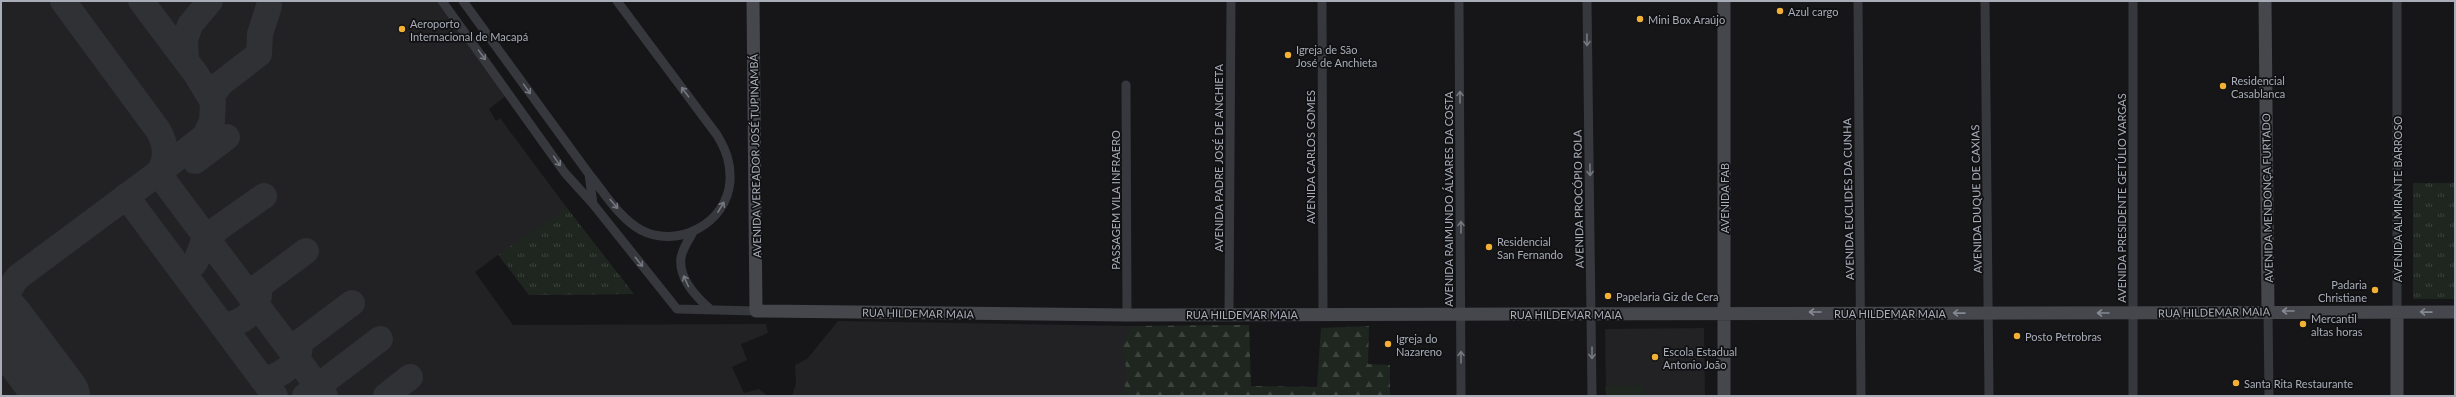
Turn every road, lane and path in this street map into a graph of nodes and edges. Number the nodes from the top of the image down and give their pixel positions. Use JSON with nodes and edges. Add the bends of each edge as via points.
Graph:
{"nodes":[{"id":1,"x":442,"y":1,"type":"edge"},
{"id":2,"x":463,"y":1,"type":"edge"},
{"id":3,"x":617,"y":1,"type":"edge"},
{"id":4,"x":753,"y":1,"type":"edge"},
{"id":5,"x":1231,"y":1,"type":"edge"},
{"id":6,"x":1322,"y":1,"type":"edge"},
{"id":7,"x":1459,"y":1,"type":"edge"},
{"id":8,"x":1587,"y":1,"type":"edge"},
{"id":9,"x":1724,"y":1,"type":"edge"},
{"id":10,"x":1858,"y":1,"type":"edge"},
{"id":11,"x":1986,"y":1,"type":"edge"},
{"id":12,"x":2134,"y":1,"type":"edge"},
{"id":13,"x":2265,"y":1,"type":"edge"},
{"id":14,"x":2397,"y":1,"type":"edge"},
{"id":15,"x":1126,"y":85,"type":"dead end"},
{"id":16,"x":589,"y":174,"type":"junction"},
{"id":17,"x":593,"y":204,"type":"junction"},
{"id":18,"x":693,"y":232,"type":"junction"},
{"id":19,"x":711,"y":310,"type":"junction"},
{"id":20,"x":756,"y":311,"type":"junction"},
{"id":21,"x":2268,"y":311,"type":"junction"},
{"id":22,"x":1861,"y":312,"type":"junction"},
{"id":23,"x":2397,"y":312,"type":"junction"},
{"id":24,"x":2455,"y":312,"type":"edge"},
{"id":25,"x":1724,"y":313,"type":"junction"},
{"id":26,"x":2133,"y":313,"type":"junction"},
{"id":27,"x":1229,"y":314,"type":"junction"},
{"id":28,"x":1323,"y":314,"type":"junction"},
{"id":29,"x":1461,"y":314,"type":"junction"},
{"id":30,"x":1592,"y":314,"type":"junction"},
{"id":31,"x":1989,"y":314,"type":"junction"},
{"id":32,"x":1127,"y":315,"type":"junction"},
{"id":33,"x":1461,"y":396,"type":"edge"},
{"id":34,"x":1592,"y":396,"type":"edge"},
{"id":35,"x":1724,"y":396,"type":"edge"},
{"id":36,"x":1861,"y":396,"type":"edge"},
{"id":37,"x":1989,"y":396,"type":"edge"},
{"id":38,"x":2133,"y":396,"type":"edge"},
{"id":39,"x":2268,"y":396,"type":"edge"},
{"id":40,"x":2397,"y":396,"type":"edge"}],
"edges":[{"from":1,"to":17,"type":"street","one_way":true,"via":[[565,173]]},
{"from":2,"to":16,"type":"street","one_way":true},
{"from":18,"to":3,"type":"street","one_way":true,"via":[[719,211],[727,196],[730,182],[727,152]]},
{"from":4,"to":20,"type":"street","name":"AVENIDA VEREADOR JOSÉ TUPINAMBÁ"},
{"from":5,"to":27,"type":"street","name":"AVENIDA PADRE JOSÉ DE ANCHIETA"},
{"from":6,"to":28,"type":"street","name":"AVENIDA CARLOS GOMES"},
{"from":29,"to":7,"type":"street","name":"AVENIDA RAIMUNDO ÁLVARES DA COSTA","one_way":true},
{"from":8,"to":30,"type":"street","name":"AVENIDA PROCÓPIO ROLA","one_way":true},
{"from":9,"to":25,"type":"street","name":"AVENIDA FAB"},
{"from":10,"to":22,"type":"street","name":"AVENIDA EUCLIDES DA CUNHA"},
{"from":11,"to":31,"type":"street","name":"AVENIDA DUQUE DE CAXIAS"},
{"from":12,"to":26,"type":"street","name":"AVENIDA PRESIDENTE GETÚLIO VARGAS"},
{"from":13,"to":21,"type":"street","name":"AVENIDA MENDONÇA FURTADO"},
{"from":14,"to":23,"type":"street","name":"AVENIDA ALMIRANTE BARROSO"},
{"from":15,"to":32,"type":"street","name":"PASSAGEM VILA INFRAERO"},
{"from":16,"to":17,"type":"street"},
{"from":16,"to":18,"type":"street","one_way":true,"via":[[631,224],[666,237]]},
{"from":17,"to":19,"type":"street","name":"RUA HILDEMAR MAIA","one_way":true,"via":[[676,309]]},
{"from":19,"to":18,"type":"street","one_way":true,"via":[[697,299],[682,272],[681,258]]},
{"from":19,"to":20,"type":"street","name":"RUA HILDEMAR MAIA"},
{"from":20,"to":32,"type":"street","name":"RUA HILDEMAR MAIA"},
{"from":23,"to":21,"type":"street","name":"RUA HILDEMAR MAIA","one_way":true},
{"from":21,"to":26,"type":"street","name":"RUA HILDEMAR MAIA"},
{"from":21,"to":39,"type":"street","name":"AVENIDA MENDONÇA FURTADO"},
{"from":22,"to":25,"type":"street","name":"RUA HILDEMAR MAIA","one_way":true},
{"from":31,"to":22,"type":"street","name":"RUA HILDEMAR MAIA","one_way":true},
{"from":22,"to":36,"type":"street","name":"AVENIDA EUCLIDES DA CUNHA"},
{"from":24,"to":23,"type":"street","name":"RUA HILDEMAR MAIA","one_way":true},
{"from":23,"to":40,"type":"street","name":"AVENIDA ALMIRANTE BARROSO"},
{"from":25,"to":30,"type":"street","name":"RUA HILDEMAR MAIA"},
{"from":25,"to":35,"type":"street","name":"AVENIDA FAB"},
{"from":26,"to":31,"type":"street","name":"RUA HILDEMAR MAIA","one_way":true},
{"from":26,"to":38,"type":"street","name":"AVENIDA PRESIDENTE GETÚLIO VARGAS"},
{"from":27,"to":28,"type":"street","name":"RUA HILDEMAR MAIA"},
{"from":27,"to":32,"type":"street","name":"RUA HILDEMAR MAIA"},
{"from":28,"to":29,"type":"street","name":"RUA HILDEMAR MAIA"},
{"from":29,"to":30,"type":"street","name":"RUA HILDEMAR MAIA"},
{"from":33,"to":29,"type":"street","name":"AVENIDA RAIMUNDO ÁLVARES DA COSTA","one_way":true},
{"from":30,"to":34,"type":"street","name":"AVENIDA PROCÓPIO ROLA","one_way":true},
{"from":31,"to":37,"type":"street","name":"AVENIDA DUQUE DE CAXIAS"}]}
